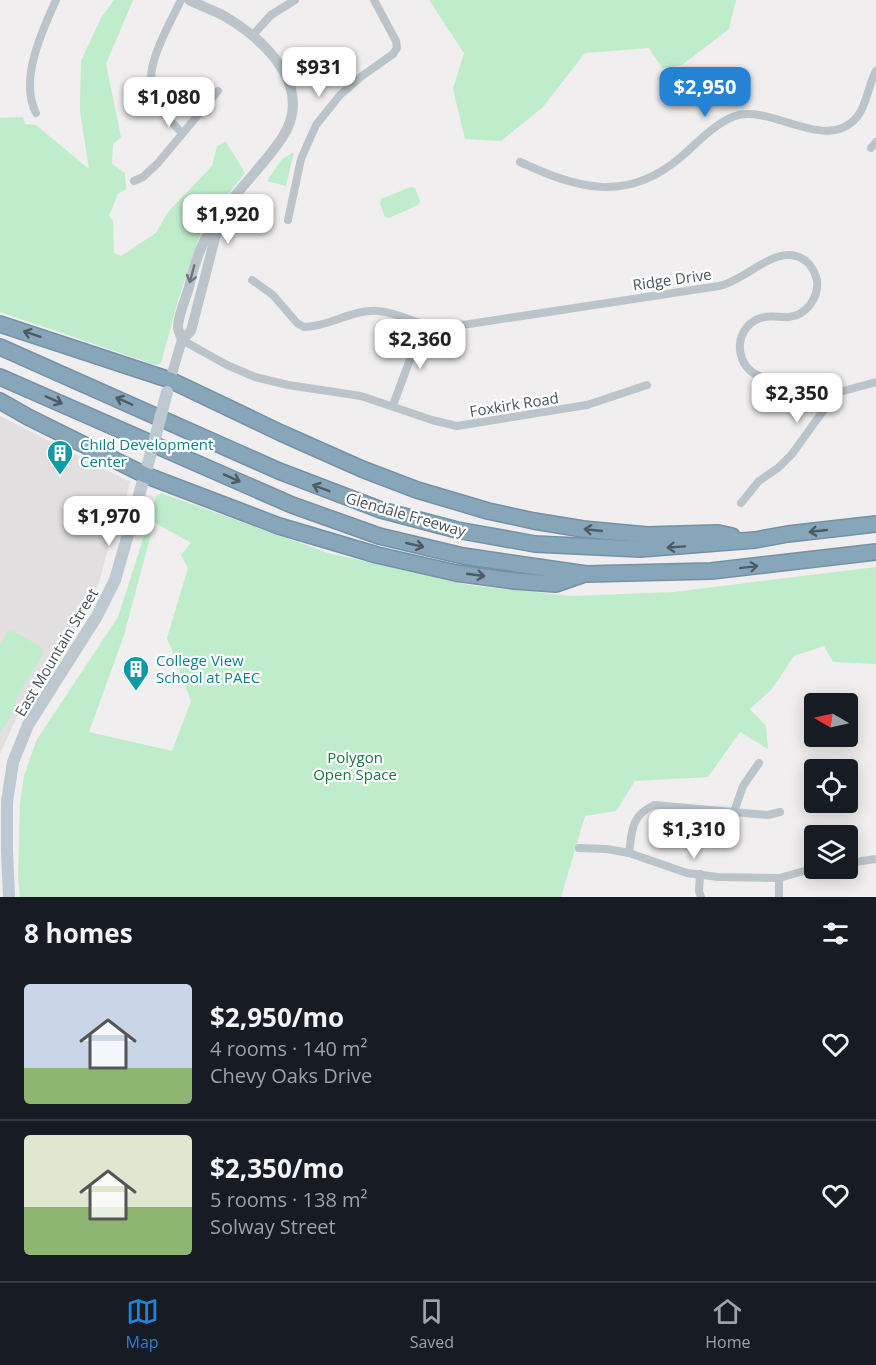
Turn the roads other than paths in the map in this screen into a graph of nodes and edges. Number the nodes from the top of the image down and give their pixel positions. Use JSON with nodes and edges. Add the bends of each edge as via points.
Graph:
{"nodes":[{"id":1,"x":56,"y":0,"type":"edge"},
{"id":2,"x":181,"y":0,"type":"edge"},
{"id":3,"x":189,"y":0,"type":"edge"},
{"id":4,"x":295,"y":0,"type":"edge"},
{"id":5,"x":374,"y":0,"type":"edge"},
{"id":6,"x":252,"y":36,"type":"junction"},
{"id":7,"x":876,"y":71,"type":"edge"},
{"id":8,"x":218,"y":91,"type":"dead end"},
{"id":9,"x":36,"y":113,"type":"dead end"},
{"id":10,"x":182,"y":133,"type":"junction"},
{"id":11,"x":520,"y":162,"type":"dead end"},
{"id":12,"x":134,"y":181,"type":"dead end"},
{"id":13,"x":288,"y":220,"type":"dead end"},
{"id":14,"x":252,"y":280,"type":"dead end"},
{"id":15,"x":0,"y":324,"type":"edge"},
{"id":16,"x":423,"y":325,"type":"junction"},
{"id":17,"x":182,"y":340,"type":"junction"},
{"id":18,"x":0,"y":347,"type":"edge"},
{"id":19,"x":0,"y":377,"type":"edge"},
{"id":20,"x":876,"y":382,"type":"edge"},
{"id":21,"x":647,"y":385,"type":"dead end"},
{"id":22,"x":169,"y":386,"type":"junction"},
{"id":23,"x":836,"y":393,"type":"junction"},
{"id":24,"x":0,"y":401,"type":"edge"},
{"id":25,"x":393,"y":405,"type":"junction"},
{"id":26,"x":147,"y":469,"type":"junction"},
{"id":27,"x":741,"y":503,"type":"dead end"},
{"id":28,"x":876,"y":524,"type":"edge"},
{"id":29,"x":755,"y":540,"type":"junction"},
{"id":30,"x":876,"y":552,"type":"edge"},
{"id":31,"x":586,"y":574,"type":"junction"},
{"id":32,"x":759,"y":763,"type":"dead end"},
{"id":33,"x":734,"y":812,"type":"junction"},
{"id":34,"x":780,"y":812,"type":"dead end"},
{"id":35,"x":579,"y":848,"type":"dead end"},
{"id":36,"x":629,"y":854,"type":"junction"},
{"id":37,"x":876,"y":859,"type":"edge"},
{"id":38,"x":858,"y":862,"type":"edge"},
{"id":39,"x":804,"y":871,"type":"edge"},
{"id":40,"x":700,"y":874,"type":"junction"},
{"id":41,"x":779,"y":878,"type":"junction"},
{"id":42,"x":9,"y":897,"type":"edge"},
{"id":43,"x":701,"y":897,"type":"edge"},
{"id":44,"x":779,"y":897,"type":"edge"}],
"edges":[{"from":1,"to":9,"type":"street","via":[[32,67],[31,96]]},
{"from":2,"to":10,"type":"street","via":[[149,81],[158,107]]},
{"from":3,"to":6,"type":"street","via":[[225,17]]},
{"from":4,"to":6,"type":"street","via":[[271,15]]},
{"from":5,"to":13,"type":"street","via":[[397,48],[340,95],[316,125],[302,159]]},
{"from":6,"to":17,"type":"street","via":[[284,70],[291,110],[282,138],[228,204],[191,331]]},
{"from":7,"to":11,"type":"street","via":[[861,112],[851,123],[826,131],[801,128],[764,115],[738,116],[716,126],[663,169],[630,185],[587,187]]},
{"from":8,"to":10,"type":"street"},
{"from":10,"to":12,"type":"street","via":[[158,163]]},
{"from":14,"to":16,"type":"street","name":"Ridge Drive","via":[[273,295],[299,325],[307,327],[372,311]]},
{"from":22,"to":15,"type":"highway","one_way":true},
{"from":16,"to":23,"type":"street","name":"Ridge Drive","via":[[443,327],[719,286],[738,280],[776,256],[794,255],[814,272],[815,298],[796,315],[764,317],[753,322],[743,333],[740,354],[758,376]]},
{"from":16,"to":25,"type":"street"},
{"from":17,"to":22,"type":"street"},
{"from":17,"to":25,"type":"street","name":"Foxkirk Road","via":[[255,377],[350,393]]},
{"from":29,"to":18,"type":"highway","name":"Glendale Freeway","one_way":true,"via":[[640,549],[580,548],[535,544],[420,521],[279,471]]},
{"from":19,"to":31,"type":"highway","name":"Glendale Freeway","one_way":true,"via":[[292,505],[380,536],[463,556]]},
{"from":20,"to":23,"type":"street"},
{"from":21,"to":25,"type":"street","name":"Foxkirk Road","via":[[587,405],[470,425],[445,424]]},
{"from":22,"to":26,"type":"main road","name":"East Mountain Street","bridge":true},
{"from":29,"to":22,"type":"highway","one_way":true,"via":[[718,533],[647,535],[583,529],[488,511],[362,469]]},
{"from":23,"to":27,"type":"street","via":[[792,454],[759,480]]},
{"from":24,"to":26,"type":"highway"},
{"from":26,"to":31,"type":"highway","one_way":true,"via":[[279,526],[407,562],[456,573],[556,584]]},
{"from":26,"to":42,"type":"main road","name":"East Mountain Street","via":[[116,580],[98,616],[28,725],[13,762],[7,802]]},
{"from":28,"to":29,"type":"highway","name":"Glendale Freeway","one_way":true},
{"from":31,"to":30,"type":"highway","name":"Glendale Freeway","one_way":true,"via":[[711,571]]},
{"from":32,"to":33,"type":"street","via":[[743,786]]},
{"from":33,"to":34,"type":"street"},
{"from":33,"to":36,"type":"street","via":[[654,805],[634,824]]},
{"from":35,"to":36,"type":"street"},
{"from":36,"to":40,"type":"street"},
{"from":37,"to":38,"type":"street"},
{"from":39,"to":41,"type":"street"},
{"from":40,"to":41,"type":"street"},
{"from":40,"to":43,"type":"street"},
{"from":41,"to":44,"type":"street"}]}
